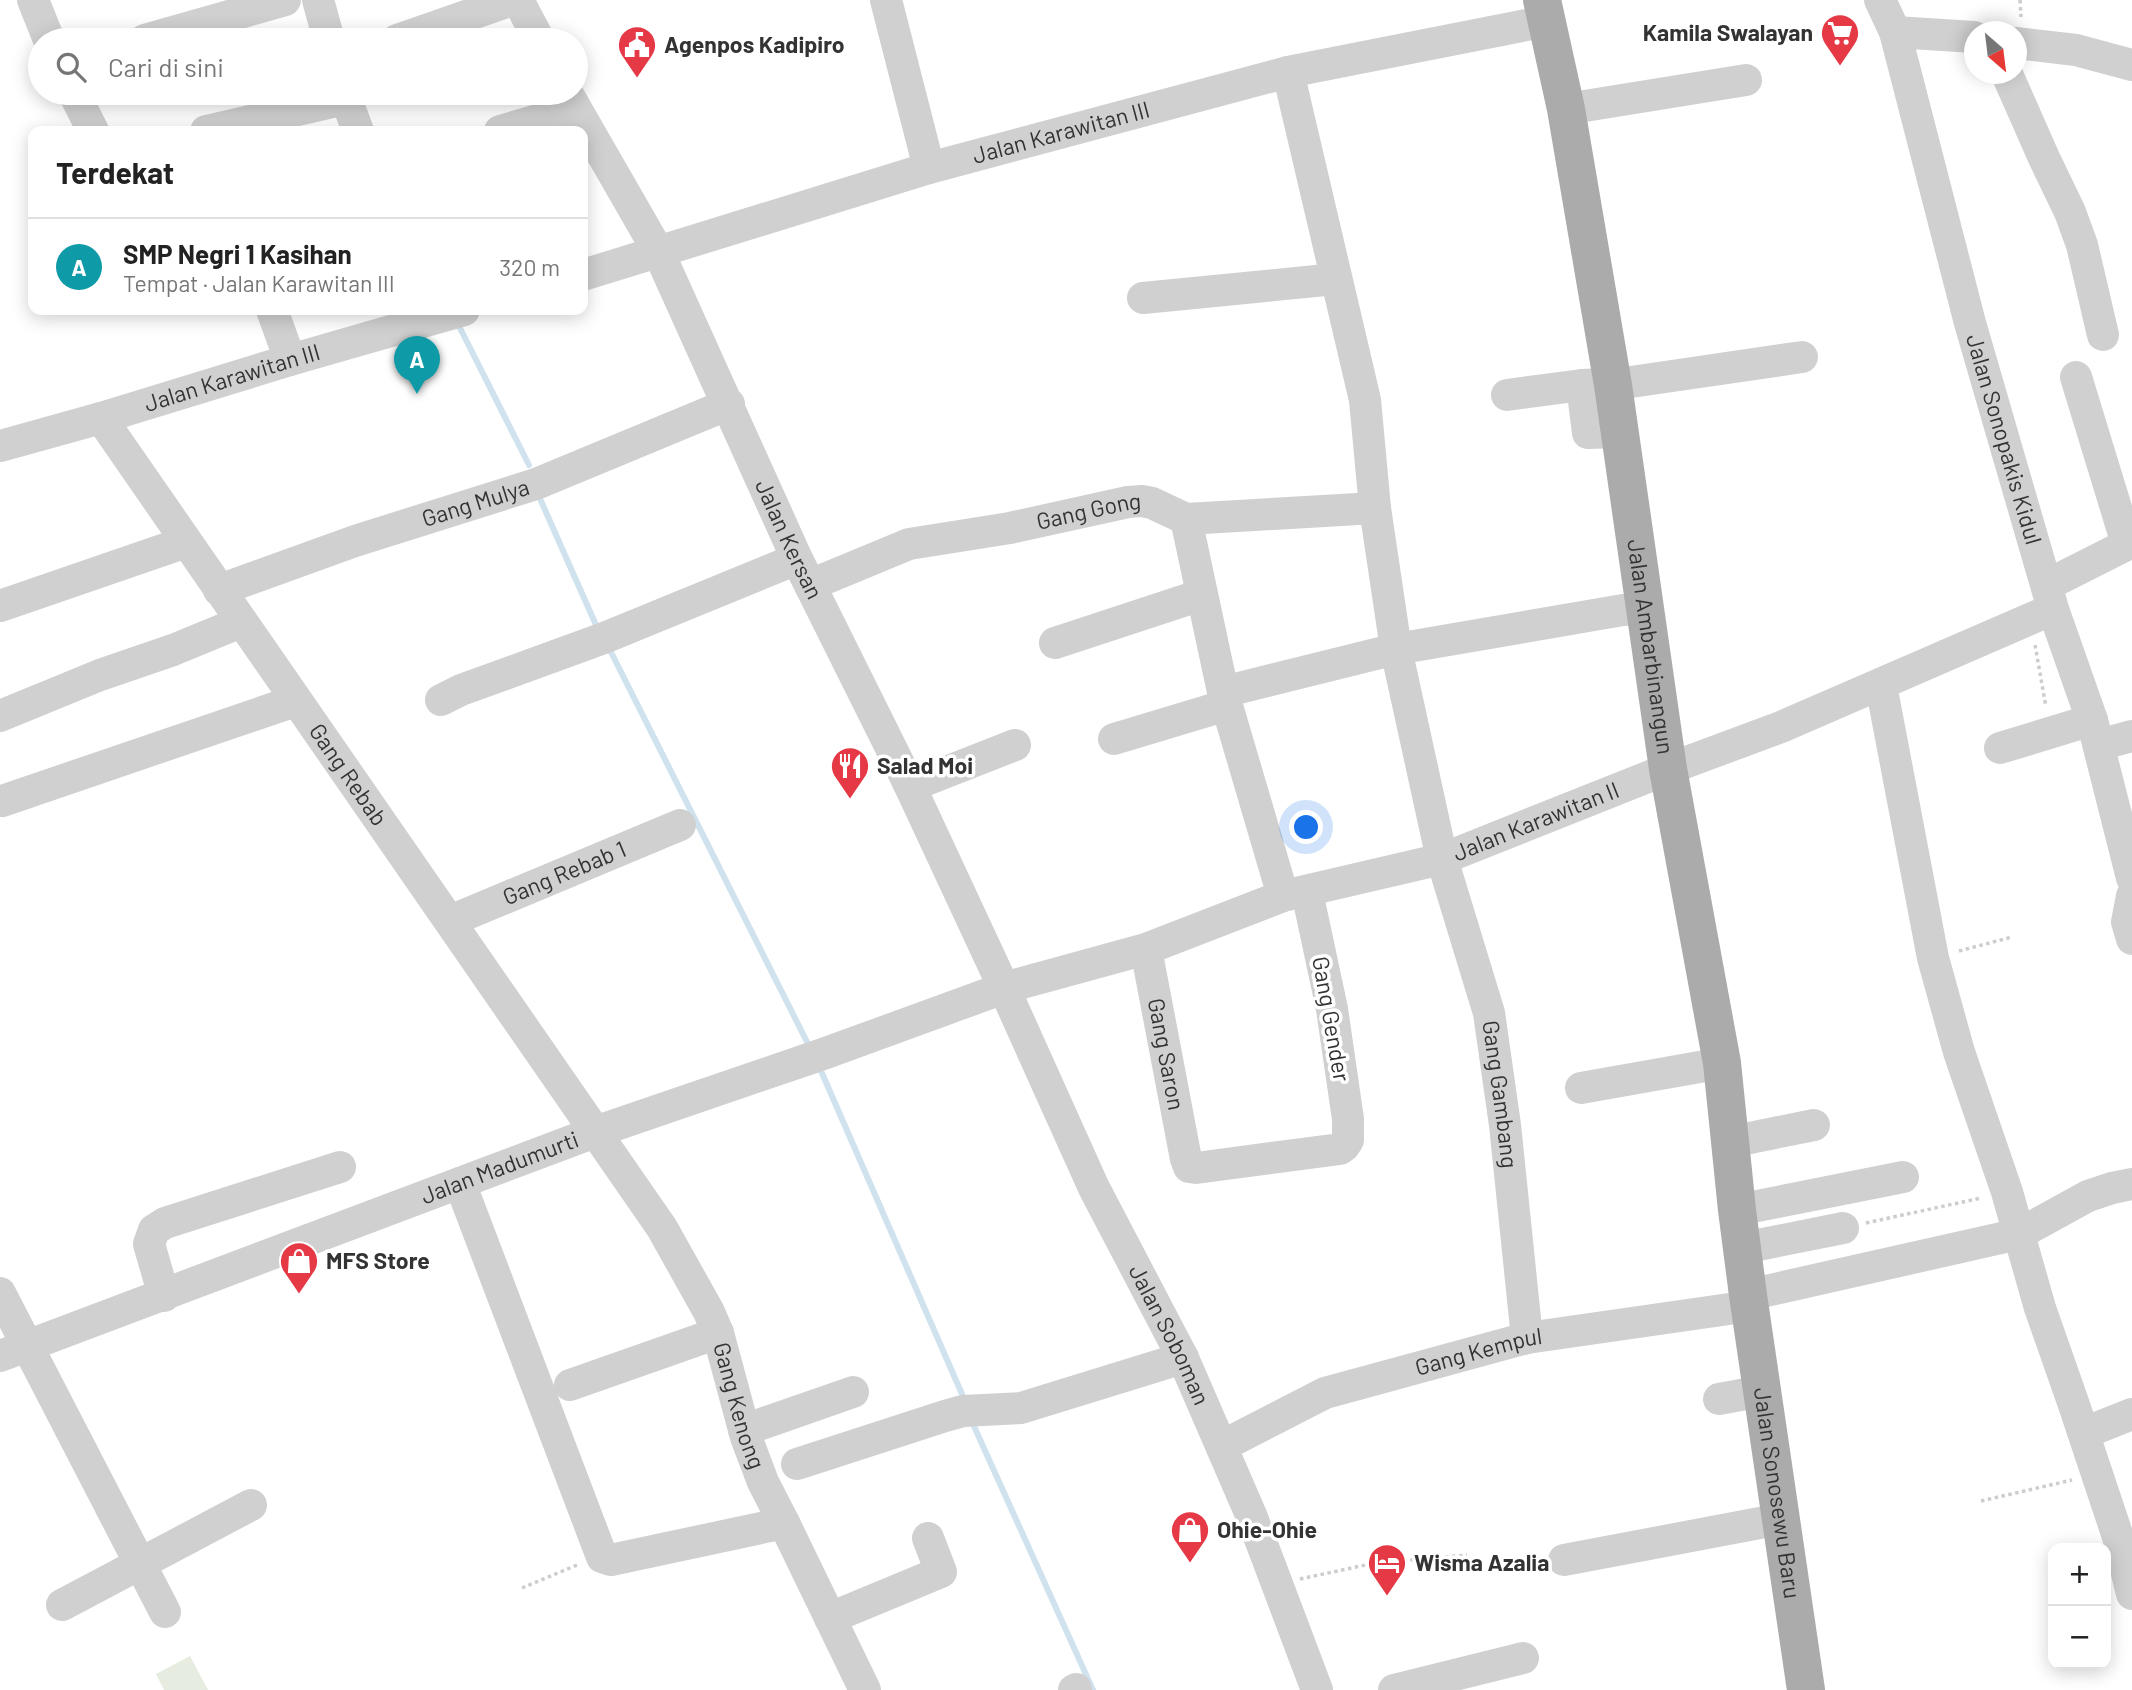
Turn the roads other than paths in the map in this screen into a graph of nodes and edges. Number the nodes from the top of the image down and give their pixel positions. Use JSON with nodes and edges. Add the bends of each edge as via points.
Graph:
{"nodes":[{"id":1,"x":33,"y":0,"type":"edge"},
{"id":2,"x":285,"y":0,"type":"edge"},
{"id":3,"x":318,"y":0,"type":"edge"},
{"id":4,"x":512,"y":0,"type":"edge"},
{"id":5,"x":518,"y":0,"type":"edge"},
{"id":6,"x":887,"y":0,"type":"edge"},
{"id":7,"x":1880,"y":0,"type":"edge"},
{"id":8,"x":1544,"y":10,"type":"edge"},
{"id":9,"x":44,"y":28,"type":"edge"},
{"id":10,"x":187,"y":28,"type":"edge"},
{"id":11,"x":326,"y":28,"type":"edge"},
{"id":12,"x":432,"y":28,"type":"edge"},
{"id":13,"x":533,"y":28,"type":"edge"},
{"id":14,"x":1895,"y":32,"type":"junction"},
{"id":15,"x":1964,"y":36,"type":"edge"},
{"id":16,"x":2027,"y":44,"type":"edge"},
{"id":17,"x":2132,"y":65,"type":"edge"},
{"id":18,"x":1288,"y":72,"type":"junction"},
{"id":19,"x":1746,"y":80,"type":"dead end"},
{"id":20,"x":2011,"y":84,"type":"edge"},
{"id":21,"x":80,"y":105,"type":"edge"},
{"id":22,"x":309,"y":105,"type":"edge"},
{"id":23,"x":348,"y":105,"type":"edge"},
{"id":24,"x":562,"y":105,"type":"edge"},
{"id":25,"x":573,"y":105,"type":"edge"},
{"id":26,"x":1566,"y":109,"type":"junction"},
{"id":27,"x":90,"y":126,"type":"edge"},
{"id":28,"x":226,"y":126,"type":"edge"},
{"id":29,"x":356,"y":126,"type":"edge"},
{"id":30,"x":512,"y":126,"type":"edge"},
{"id":31,"x":585,"y":126,"type":"edge"},
{"id":32,"x":588,"y":130,"type":"edge"},
{"id":33,"x":929,"y":168,"type":"junction"},
{"id":34,"x":659,"y":253,"type":"junction"},
{"id":35,"x":588,"y":274,"type":"edge"},
{"id":36,"x":1336,"y":279,"type":"junction"},
{"id":37,"x":1143,"y":298,"type":"dead end"},
{"id":38,"x":274,"y":315,"type":"edge"},
{"id":39,"x":286,"y":315,"type":"edge"},
{"id":40,"x":446,"y":315,"type":"edge"},
{"id":41,"x":2103,"y":335,"type":"dead end"},
{"id":42,"x":1802,"y":356,"type":"dead end"},
{"id":43,"x":295,"y":358,"type":"junction"},
{"id":44,"x":2076,"y":377,"type":"dead end"},
{"id":45,"x":1598,"y":385,"type":"junction"},
{"id":46,"x":1507,"y":395,"type":"dead end"},
{"id":47,"x":729,"y":404,"type":"junction"},
{"id":48,"x":102,"y":418,"type":"junction"},
{"id":49,"x":0,"y":446,"type":"edge"},
{"id":50,"x":1375,"y":508,"type":"junction"},
{"id":51,"x":1186,"y":519,"type":"junction"},
{"id":52,"x":186,"y":542,"type":"junction"},
{"id":53,"x":2129,"y":543,"type":"edge"},
{"id":54,"x":804,"y":572,"type":"junction"},
{"id":55,"x":219,"y":590,"type":"junction"},
{"id":56,"x":1200,"y":595,"type":"junction"},
{"id":57,"x":2043,"y":605,"type":"junction"},
{"id":58,"x":0,"y":606,"type":"edge"},
{"id":59,"x":1646,"y":609,"type":"junction"},
{"id":60,"x":241,"y":622,"type":"junction"},
{"id":61,"x":1055,"y":643,"type":"dead end"},
{"id":62,"x":1396,"y":649,"type":"junction"},
{"id":63,"x":1881,"y":685,"type":"junction"},
{"id":64,"x":1225,"y":699,"type":"junction"},
{"id":65,"x":441,"y":700,"type":"dead end"},
{"id":66,"x":295,"y":701,"type":"junction"},
{"id":67,"x":0,"y":716,"type":"edge"},
{"id":68,"x":2096,"y":733,"type":"junction"},
{"id":69,"x":2132,"y":736,"type":"edge"},
{"id":70,"x":1114,"y":739,"type":"dead end"},
{"id":71,"x":1015,"y":745,"type":"dead end"},
{"id":72,"x":2000,"y":748,"type":"dead end"},
{"id":73,"x":1668,"y":769,"type":"junction"},
{"id":74,"x":909,"y":784,"type":"junction"},
{"id":75,"x":2,"y":801,"type":"dead end"},
{"id":76,"x":680,"y":825,"type":"dead end"},
{"id":77,"x":1442,"y":859,"type":"junction"},
{"id":78,"x":2132,"y":878,"type":"edge"},
{"id":79,"x":1295,"y":894,"type":"junction"},
{"id":80,"x":2132,"y":896,"type":"edge"},
{"id":81,"x":450,"y":921,"type":"junction"},
{"id":82,"x":2132,"y":939,"type":"edge"},
{"id":83,"x":1146,"y":948,"type":"junction"},
{"id":84,"x":1004,"y":988,"type":"junction"},
{"id":85,"x":1722,"y":1063,"type":"junction"},
{"id":86,"x":1581,"y":1088,"type":"dead end"},
{"id":87,"x":1814,"y":1125,"type":"dead end"},
{"id":88,"x":594,"y":1132,"type":"junction"},
{"id":89,"x":1730,"y":1142,"type":"junction"},
{"id":90,"x":1186,"y":1159,"type":"joint"},
{"id":91,"x":340,"y":1167,"type":"dead end"},
{"id":92,"x":1903,"y":1177,"type":"dead end"},
{"id":93,"x":460,"y":1183,"type":"junction"},
{"id":94,"x":2132,"y":1184,"type":"edge"},
{"id":95,"x":1737,"y":1210,"type":"junction"},
{"id":96,"x":1843,"y":1228,"type":"road end"},
{"id":97,"x":2018,"y":1234,"type":"junction"},
{"id":98,"x":1743,"y":1248,"type":"junction"},
{"id":99,"x":0,"y":1293,"type":"edge"},
{"id":100,"x":164,"y":1296,"type":"junction"},
{"id":101,"x":1749,"y":1300,"type":"junction"},
{"id":102,"x":718,"y":1333,"type":"junction"},
{"id":103,"x":1527,"y":1338,"type":"junction"},
{"id":104,"x":13,"y":1351,"type":"edge"},
{"id":105,"x":1183,"y":1359,"type":"junction"},
{"id":106,"x":570,"y":1385,"type":"dead end"},
{"id":107,"x":1762,"y":1391,"type":"junction"},
{"id":108,"x":853,"y":1392,"type":"dead end"},
{"id":109,"x":1719,"y":1399,"type":"dead end"},
{"id":110,"x":2132,"y":1414,"type":"edge"},
{"id":111,"x":744,"y":1430,"type":"junction"},
{"id":112,"x":2084,"y":1433,"type":"junction"},
{"id":113,"x":1222,"y":1446,"type":"junction"},
{"id":114,"x":797,"y":1464,"type":"dead end"},
{"id":115,"x":251,"y":1505,"type":"dead end"},
{"id":116,"x":1781,"y":1519,"type":"junction"},
{"id":117,"x":785,"y":1523,"type":"junction"},
{"id":118,"x":2125,"y":1535,"type":"edge"},
{"id":119,"x":928,"y":1538,"type":"dead end"},
{"id":120,"x":1564,"y":1560,"type":"dead end"},
{"id":121,"x":140,"y":1563,"type":"junction"},
{"id":122,"x":2132,"y":1594,"type":"edge"},
{"id":123,"x":62,"y":1605,"type":"dead end"},
{"id":124,"x":165,"y":1612,"type":"dead end"},
{"id":125,"x":830,"y":1618,"type":"junction"},
{"id":126,"x":1523,"y":1658,"type":"dead end"},
{"id":127,"x":865,"y":1690,"type":"edge"},
{"id":128,"x":1317,"y":1690,"type":"edge"},
{"id":129,"x":1394,"y":1690,"type":"edge"},
{"id":130,"x":1806,"y":1690,"type":"edge"}],
"edges":[{"from":1,"to":9,"type":"street"},
{"from":2,"to":10,"type":"street"},
{"from":3,"to":11,"type":"street"},
{"from":4,"to":12,"type":"street"},
{"from":5,"to":13,"type":"street"},
{"from":6,"to":33,"type":"street"},
{"from":7,"to":14,"type":"street","name":"Jalan Sonopakis Kidul"},
{"from":8,"to":18,"type":"street","name":"Jalan Karawitan III"},
{"from":8,"to":26,"type":"main road","name":"Jalan Ambarbinangun"},
{"from":14,"to":15,"type":"street"},
{"from":14,"to":57,"type":"street","name":"Jalan Sonopakis Kidul"},
{"from":16,"to":17,"type":"street","via":[[2076,50]]},
{"from":18,"to":33,"type":"street","name":"Jalan Karawitan III"},
{"from":18,"to":36,"type":"street","name":"Gang Gambang"},
{"from":19,"to":26,"type":"street"},
{"from":20,"to":41,"type":"street","via":[[2070,212]]},
{"from":21,"to":27,"type":"street"},
{"from":22,"to":28,"type":"street"},
{"from":23,"to":29,"type":"street"},
{"from":24,"to":30,"type":"street"},
{"from":25,"to":31,"type":"street","name":"Jalan Kersan"},
{"from":26,"to":45,"type":"main road","name":"Jalan Ambarbinangun"},
{"from":32,"to":34,"type":"street","name":"Jalan Kersan"},
{"from":33,"to":34,"type":"street","name":"Jalan Karawitan III"},
{"from":34,"to":35,"type":"street","name":"Jalan Karawitan III"},
{"from":34,"to":47,"type":"street","name":"Jalan Kersan"},
{"from":36,"to":37,"type":"street"},
{"from":36,"to":50,"type":"street","name":"Gang Gambang","via":[[1365,400]]},
{"from":38,"to":43,"type":"street"},
{"from":39,"to":43,"type":"street"},
{"from":40,"to":43,"type":"street","name":"Jalan Karawitan III"},
{"from":42,"to":45,"type":"street"},
{"from":43,"to":48,"type":"street","name":"Jalan Karawitan III"},
{"from":44,"to":53,"type":"street"},
{"from":45,"to":46,"type":"street"},
{"from":45,"to":59,"type":"main road","name":"Jalan Ambarbinangun","via":[[1618,432]]},
{"from":47,"to":54,"type":"street","name":"Jalan Kersan"},
{"from":47,"to":55,"type":"street","name":"Gang Mulya","via":[[536,484]]},
{"from":48,"to":49,"type":"street","name":"Jalan Karawitan III"},
{"from":48,"to":52,"type":"street","name":"Gang Rebab"},
{"from":50,"to":51,"type":"street","name":"Gang Gong"},
{"from":50,"to":62,"type":"street","name":"Gang Gambang"},
{"from":51,"to":54,"type":"street","name":"Gang Gong","via":[[1152,503],[1128,502],[996,531],[909,544]]},
{"from":51,"to":56,"type":"street","name":"Gang Gender"},
{"from":52,"to":55,"type":"street","name":"Gang Rebab"},
{"from":52,"to":58,"type":"street"},
{"from":53,"to":57,"type":"street","name":"Jalan Karawitan II"},
{"from":54,"to":65,"type":"street","name":"Gang Gong","via":[[604,638]]},
{"from":54,"to":74,"type":"street","name":"Jalan Kersan"},
{"from":55,"to":60,"type":"street","name":"Gang Rebab"},
{"from":56,"to":61,"type":"street"},
{"from":56,"to":64,"type":"street","name":"Gang Gender"},
{"from":57,"to":63,"type":"street","name":"Jalan Karawitan II"},
{"from":57,"to":68,"type":"street","name":"Jalan Sonopakis Kidul"},
{"from":59,"to":62,"type":"street"},
{"from":59,"to":73,"type":"main road","name":"Jalan Ambarbinangun"},
{"from":60,"to":66,"type":"street","name":"Gang Rebab"},
{"from":60,"to":67,"type":"street"},
{"from":62,"to":64,"type":"street"},
{"from":62,"to":77,"type":"street","name":"Gang Gambang"},
{"from":63,"to":73,"type":"street","name":"Jalan Karawitan II"},
{"from":63,"to":97,"type":"street","via":[[1933,958]]},
{"from":64,"to":70,"type":"street"},
{"from":64,"to":79,"type":"street","name":"Gang Gender"},
{"from":66,"to":75,"type":"street"},
{"from":66,"to":81,"type":"street","name":"Gang Rebab"},
{"from":68,"to":69,"type":"street"},
{"from":68,"to":72,"type":"street","via":[[2052,732]]},
{"from":68,"to":78,"type":"street","name":"Jalan Sonopakis Kidul"},
{"from":71,"to":74,"type":"street"},
{"from":73,"to":77,"type":"street","name":"Jalan Karawitan II"},
{"from":73,"to":85,"type":"main road","name":"Jalan Ambarbinangun"},
{"from":74,"to":84,"type":"street","name":"Jalan Kersan"},
{"from":76,"to":81,"type":"street","name":"Gang Rebab 1"},
{"from":77,"to":79,"type":"street","name":"Jalan Karawitan II"},
{"from":77,"to":103,"type":"street","name":"Gang Gambang","via":[[1491,1022]]},
{"from":79,"to":83,"type":"street","name":"Jalan Karawitan II"},
{"from":79,"to":90,"type":"street","name":"Gang Gender","via":[[1332,1009],[1348,1140],[1334,1151],[1196,1168],[1189,1167]]},
{"from":80,"to":82,"type":"street","via":[[2127,922]]},
{"from":81,"to":88,"type":"street","name":"Gang Rebab"},
{"from":83,"to":84,"type":"street","name":"Jalan Karawitan II"},
{"from":83,"to":90,"type":"street","name":"Gang Saron"},
{"from":84,"to":88,"type":"street","name":"Jalan Madumurti"},
{"from":84,"to":105,"type":"street","name":"Jalan Soboman","via":[[1094,1188]]},
{"from":85,"to":86,"type":"street"},
{"from":85,"to":89,"type":"main road","name":"Jalan Ambarbinangun"},
{"from":87,"to":89,"type":"street"},
{"from":88,"to":93,"type":"street","name":"Jalan Madumurti"},
{"from":88,"to":102,"type":"street","name":"Gang Kenong","via":[[662,1228]]},
{"from":89,"to":95,"type":"main road","name":"Jalan Ambarbinangun"},
{"from":91,"to":100,"type":"street","via":[[154,1230],[149,1244]]},
{"from":92,"to":95,"type":"street"},
{"from":93,"to":100,"type":"street","name":"Jalan Madumurti"},
{"from":93,"to":117,"type":"street","via":[[602,1557],[611,1560]]},
{"from":94,"to":97,"type":"street","name":"Gang Kempul","via":[[2088,1196]]},
{"from":95,"to":98,"type":"main road","name":"Jalan Ambarbinangun"},
{"from":96,"to":98,"type":"street"},
{"from":97,"to":101,"type":"street","name":"Gang Kempul"},
{"from":97,"to":112,"type":"street"},
{"from":98,"to":101,"type":"main road","name":"Jalan Ambarbinangun"},
{"from":99,"to":104,"type":"street"},
{"from":100,"to":104,"type":"street","name":"Jalan Madumurti"},
{"from":101,"to":103,"type":"street","name":"Gang Kempul"},
{"from":101,"to":107,"type":"main road","name":"Jalan Sonosewu Baru"},
{"from":102,"to":106,"type":"street"},
{"from":102,"to":111,"type":"street","name":"Gang Kenong"},
{"from":103,"to":113,"type":"street","name":"Gang Kempul","via":[[1325,1394]]},
{"from":104,"to":121,"type":"street"},
{"from":105,"to":113,"type":"street","name":"Jalan Soboman"},
{"from":105,"to":114,"type":"street","via":[[1021,1408],[945,1416]]},
{"from":107,"to":109,"type":"street"},
{"from":107,"to":116,"type":"main road","name":"Jalan Sonosewu Baru"},
{"from":108,"to":111,"type":"street"},
{"from":110,"to":112,"type":"street"},
{"from":111,"to":117,"type":"street","name":"Gang Kenong","via":[[763,1482]]},
{"from":112,"to":118,"type":"street"},
{"from":113,"to":128,"type":"street","name":"Jalan Soboman"},
{"from":115,"to":121,"type":"street"},
{"from":116,"to":120,"type":"street"},
{"from":116,"to":130,"type":"main road","name":"Jalan Sonosewu Baru"},
{"from":117,"to":125,"type":"street","name":"Gang Kenong"},
{"from":118,"to":122,"type":"street"},
{"from":119,"to":125,"type":"street","via":[[941,1572]]},
{"from":121,"to":123,"type":"street"},
{"from":121,"to":124,"type":"street"},
{"from":125,"to":127,"type":"street","name":"Gang Kenong"},
{"from":126,"to":129,"type":"street"}]}
